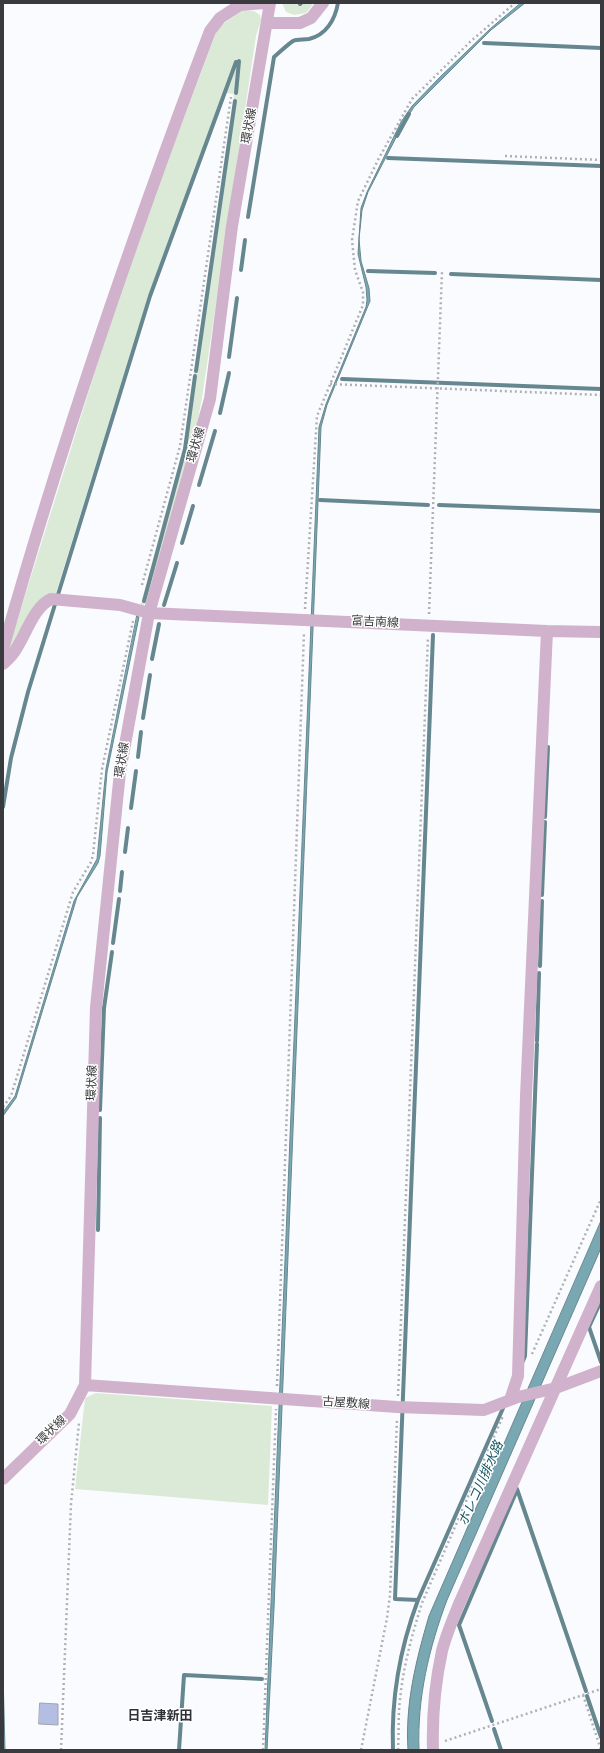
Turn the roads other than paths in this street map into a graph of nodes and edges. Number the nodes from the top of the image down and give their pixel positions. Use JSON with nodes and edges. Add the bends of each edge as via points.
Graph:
{"nodes":[{"id":1,"x":264,"y":3,"type":"edge"},
{"id":2,"x":270,"y":3,"type":"edge"},
{"id":3,"x":323,"y":3,"type":"edge"},
{"id":4,"x":267,"y":23,"type":"junction"},
{"id":5,"x":149,"y":614,"type":"junction"},
{"id":6,"x":547,"y":631,"type":"junction"},
{"id":7,"x":601,"y":632,"type":"edge"},
{"id":8,"x":3,"y":649,"type":"edge"},
{"id":9,"x":3,"y":664,"type":"edge"},
{"id":10,"x":601,"y":1286,"type":"edge"},
{"id":11,"x":601,"y":1371,"type":"edge"},
{"id":12,"x":85,"y":1385,"type":"junction"},
{"id":13,"x":551,"y":1389,"type":"junction"},
{"id":14,"x":514,"y":1399,"type":"junction"},
{"id":15,"x":3,"y":1479,"type":"edge"},
{"id":16,"x":433,"y":1748,"type":"edge"}],
"edges":[{"from":1,"to":8,"type":"street","via":[[240,5],[220,18],[210,31],[139,222],[35,540]]},
{"from":2,"to":4,"type":"street","name":"環状線"},
{"from":3,"to":4,"type":"street","via":[[311,18],[300,23]]},
{"from":4,"to":5,"type":"street","name":"環状線","via":[[232,226],[210,399]]},
{"from":5,"to":6,"type":"street","name":"富吉南線"},
{"from":5,"to":9,"type":"street","name":"富吉南線","via":[[120,605],[51,599],[39,610],[12,655]]},
{"from":5,"to":12,"type":"street","name":"環状線","via":[[120,772],[96,1007]]},
{"from":6,"to":7,"type":"street","name":"富吉南線"},
{"from":6,"to":14,"type":"street","via":[[527,1088],[518,1376]]},
{"from":10,"to":13,"type":"street"},
{"from":11,"to":13,"type":"street","name":"古屋敷線"},
{"from":12,"to":14,"type":"street","name":"古屋敷線","via":[[398,1407],[484,1410]]},
{"from":12,"to":15,"type":"street","name":"環状線","via":[[70,1414]]},
{"from":13,"to":14,"type":"street","name":"古屋敷線"},
{"from":13,"to":16,"type":"street","via":[[459,1604],[443,1649],[436,1685]]}]}
